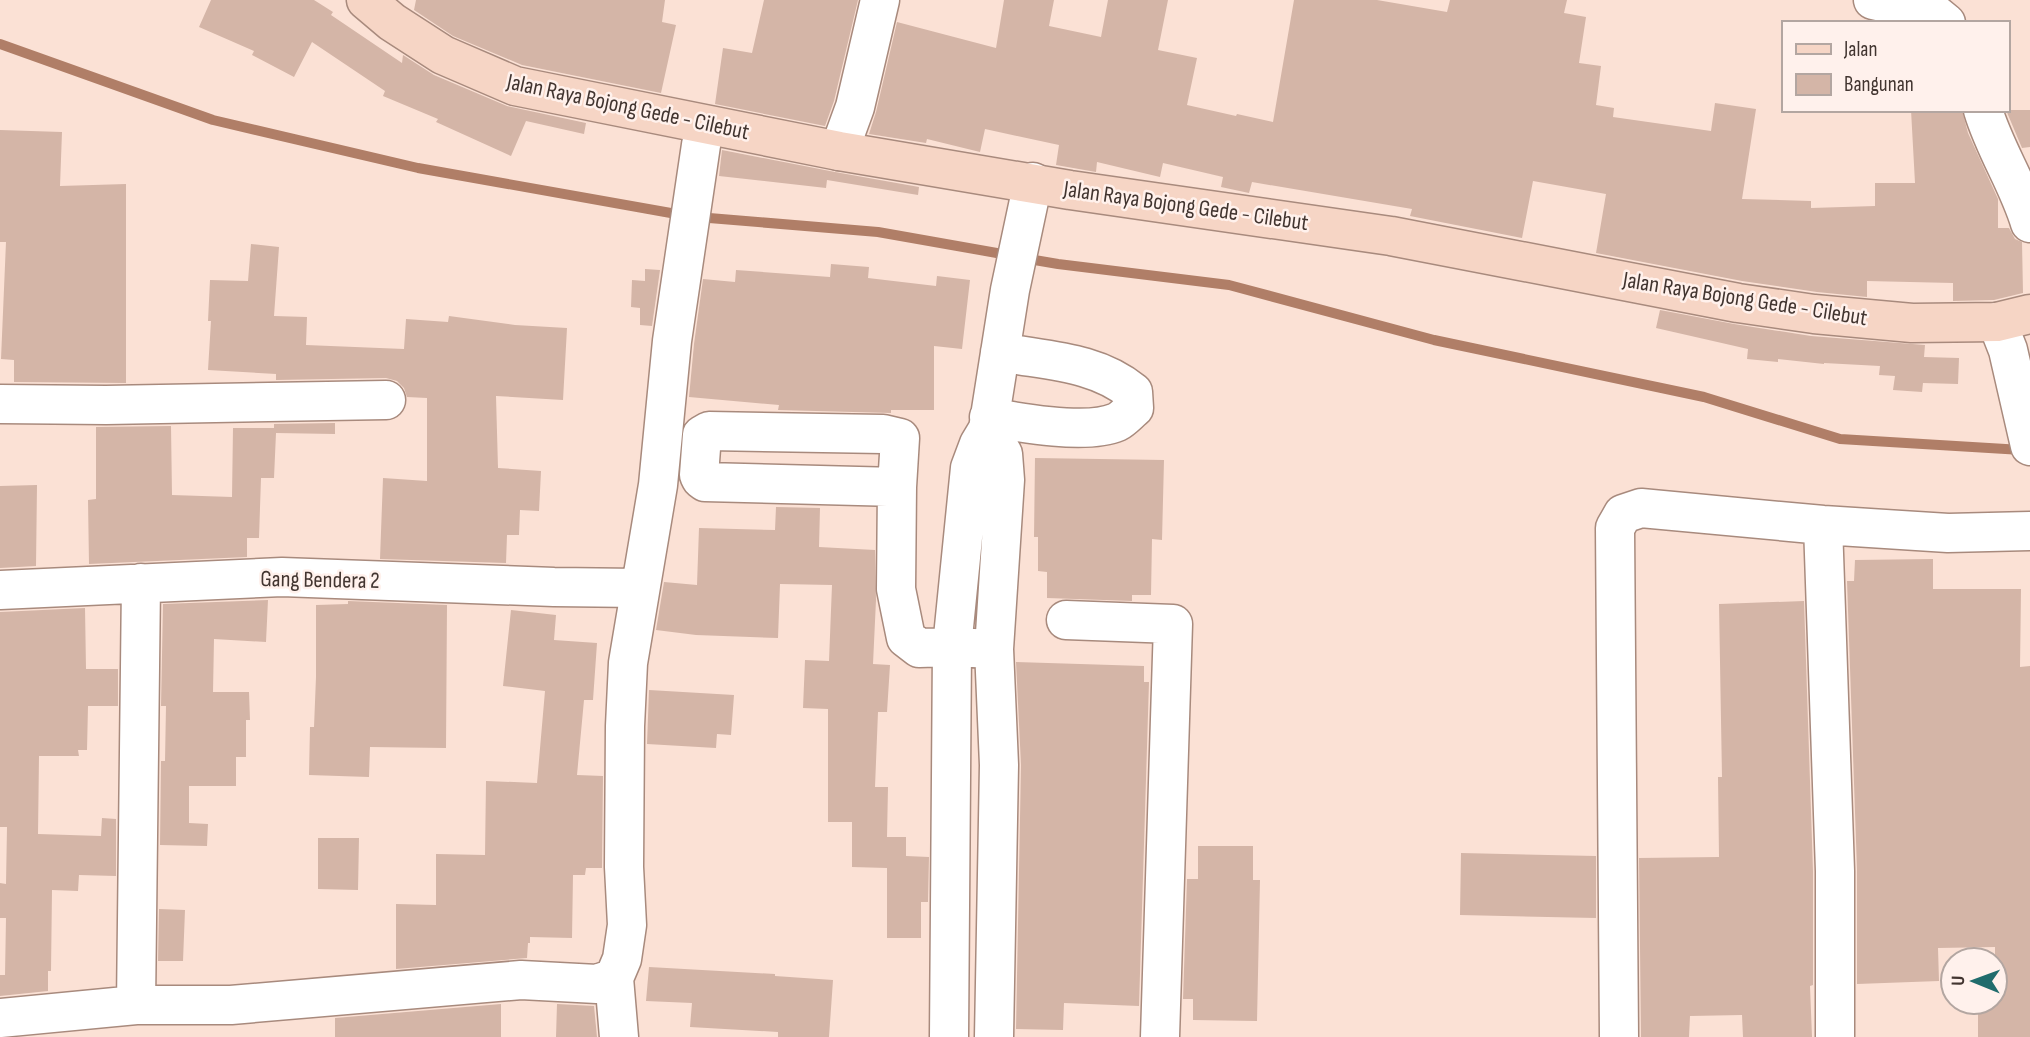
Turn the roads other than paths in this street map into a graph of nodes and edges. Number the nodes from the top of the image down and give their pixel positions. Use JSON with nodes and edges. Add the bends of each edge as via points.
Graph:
{"nodes":[{"id":1,"x":366,"y":0,"type":"edge"},
{"id":2,"x":880,"y":0,"type":"edge"},
{"id":3,"x":1873,"y":0,"type":"edge"},
{"id":4,"x":1944,"y":21,"type":"edge"},
{"id":5,"x":1984,"y":112,"type":"edge"},
{"id":6,"x":716,"y":127,"type":"junction"},
{"id":7,"x":839,"y":151,"type":"junction"},
{"id":8,"x":1030,"y":191,"type":"junction"},
{"id":9,"x":2030,"y":223,"type":"edge"},
{"id":10,"x":2012,"y":329,"type":"edge"},
{"id":11,"x":1000,"y":352,"type":"junction"},
{"id":12,"x":386,"y":400,"type":"dead end"},
{"id":13,"x":0,"y":404,"type":"edge"},
{"id":14,"x":988,"y":423,"type":"junction"},
{"id":15,"x":2030,"y":446,"type":"edge"},
{"id":16,"x":897,"y":487,"type":"junction"},
{"id":17,"x":1823,"y":525,"type":"junction"},
{"id":18,"x":2030,"y":531,"type":"edge"},
{"id":19,"x":141,"y":583,"type":"junction"},
{"id":20,"x":640,"y":588,"type":"junction"},
{"id":21,"x":0,"y":590,"type":"edge"},
{"id":22,"x":1066,"y":620,"type":"dead end"},
{"id":23,"x":952,"y":646,"type":"junction"},
{"id":24,"x":994,"y":649,"type":"junction"},
{"id":25,"x":614,"y":978,"type":"junction"},
{"id":26,"x":136,"y":1005,"type":"junction"},
{"id":27,"x":0,"y":1018,"type":"edge"},
{"id":28,"x":230,"y":1021,"type":"edge"},
{"id":29,"x":619,"y":1037,"type":"edge"},
{"id":30,"x":949,"y":1037,"type":"edge"},
{"id":31,"x":994,"y":1037,"type":"edge"},
{"id":32,"x":1160,"y":1037,"type":"edge"},
{"id":33,"x":1619,"y":1037,"type":"edge"},
{"id":34,"x":1835,"y":1037,"type":"edge"}],
"edges":[{"from":1,"to":6,"type":"main road","name":"Jalan Raya Bojong Gede - Cilebut","via":[[443,55],[515,86]]},
{"from":2,"to":7,"type":"street","via":[[855,107]]},
{"from":3,"to":4,"type":"street","via":[[1935,14]]},
{"from":5,"to":9,"type":"street"},
{"from":6,"to":7,"type":"main road","name":"Jalan Raya Bojong Gede - Cilebut"},
{"from":6,"to":20,"type":"street","via":[[702,134]]},
{"from":7,"to":8,"type":"main road","name":"Jalan Raya Bojong Gede - Cilebut"},
{"from":8,"to":10,"type":"main road","name":"Jalan Raya Bojong Gede - Cilebut","via":[[1070,190],[1391,236],[1815,314]]},
{"from":8,"to":11,"type":"street"},
{"from":10,"to":15,"type":"street"},
{"from":11,"to":14,"type":"street"},
{"from":11,"to":14,"type":"street","via":[[1073,364],[1117,379],[1133,392],[1134,408],[1118,421],[1097,427]]},
{"from":12,"to":13,"type":"street"},
{"from":14,"to":23,"type":"street","via":[[970,468]]},
{"from":14,"to":24,"type":"street","via":[[1003,454],[1005,480]]},
{"from":16,"to":16,"type":"street","via":[[705,482],[699,475],[702,435],[709,431],[900,438]]},
{"from":16,"to":23,"type":"street","via":[[896,589],[906,638],[919,648]]},
{"from":17,"to":18,"type":"street","via":[[1948,533]]},
{"from":17,"to":33,"type":"street","via":[[1641,508],[1623,514],[1615,528]]},
{"from":17,"to":34,"type":"street","via":[[1835,871]]},
{"from":19,"to":20,"type":"street","name":"Gang Bendera 2","via":[[282,577]]},
{"from":19,"to":21,"type":"street","name":"Gang Bendera 2"},
{"from":19,"to":26,"type":"street"},
{"from":20,"to":25,"type":"street","via":[[628,663],[625,726],[627,925]]},
{"from":22,"to":32,"type":"street","via":[[1173,624]]},
{"from":23,"to":24,"type":"street"},
{"from":23,"to":30,"type":"street"},
{"from":24,"to":31,"type":"street","via":[[999,765]]},
{"from":25,"to":28,"type":"street","via":[[597,984],[521,980]]},
{"from":25,"to":29,"type":"street"},
{"from":26,"to":27,"type":"street"},
{"from":26,"to":28,"type":"street"}]}
